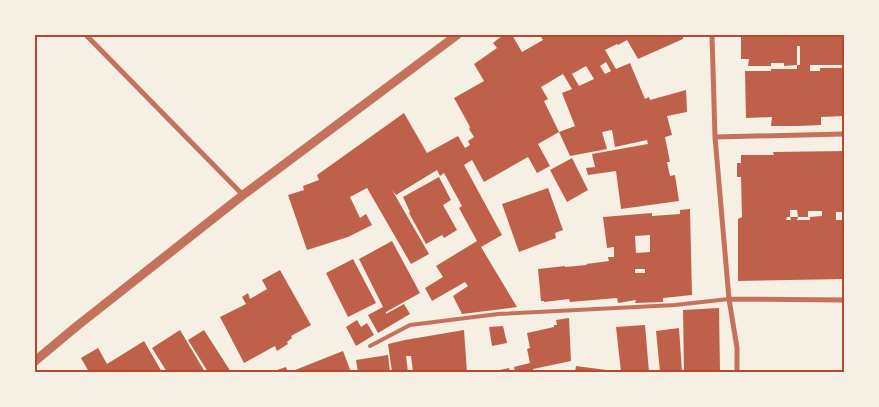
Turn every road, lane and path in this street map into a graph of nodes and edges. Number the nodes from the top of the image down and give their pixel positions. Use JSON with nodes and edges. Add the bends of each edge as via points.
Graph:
{"nodes":[{"id":1,"x":86,"y":35,"type":"edge"},
{"id":2,"x":457,"y":35,"type":"edge"},
{"id":3,"x":712,"y":35,"type":"edge"},
{"id":4,"x":844,"y":134,"type":"edge"},
{"id":5,"x":715,"y":137,"type":"junction"},
{"id":6,"x":243,"y":195,"type":"junction"},
{"id":7,"x":729,"y":298,"type":"junction"},
{"id":8,"x":844,"y":300,"type":"edge"},
{"id":9,"x":370,"y":346,"type":"dead end"},
{"id":10,"x":35,"y":362,"type":"edge"},
{"id":11,"x":737,"y":372,"type":"edge"}],
"edges":[{"from":1,"to":6,"type":"street"},
{"from":2,"to":6,"type":"street"},
{"from":3,"to":5,"type":"street"},
{"from":4,"to":5,"type":"street"},
{"from":5,"to":7,"type":"street"},
{"from":6,"to":10,"type":"street"},
{"from":7,"to":8,"type":"street"},
{"from":7,"to":9,"type":"lane","via":[[675,306],[498,314],[410,325]]},
{"from":7,"to":11,"type":"street"}]}
